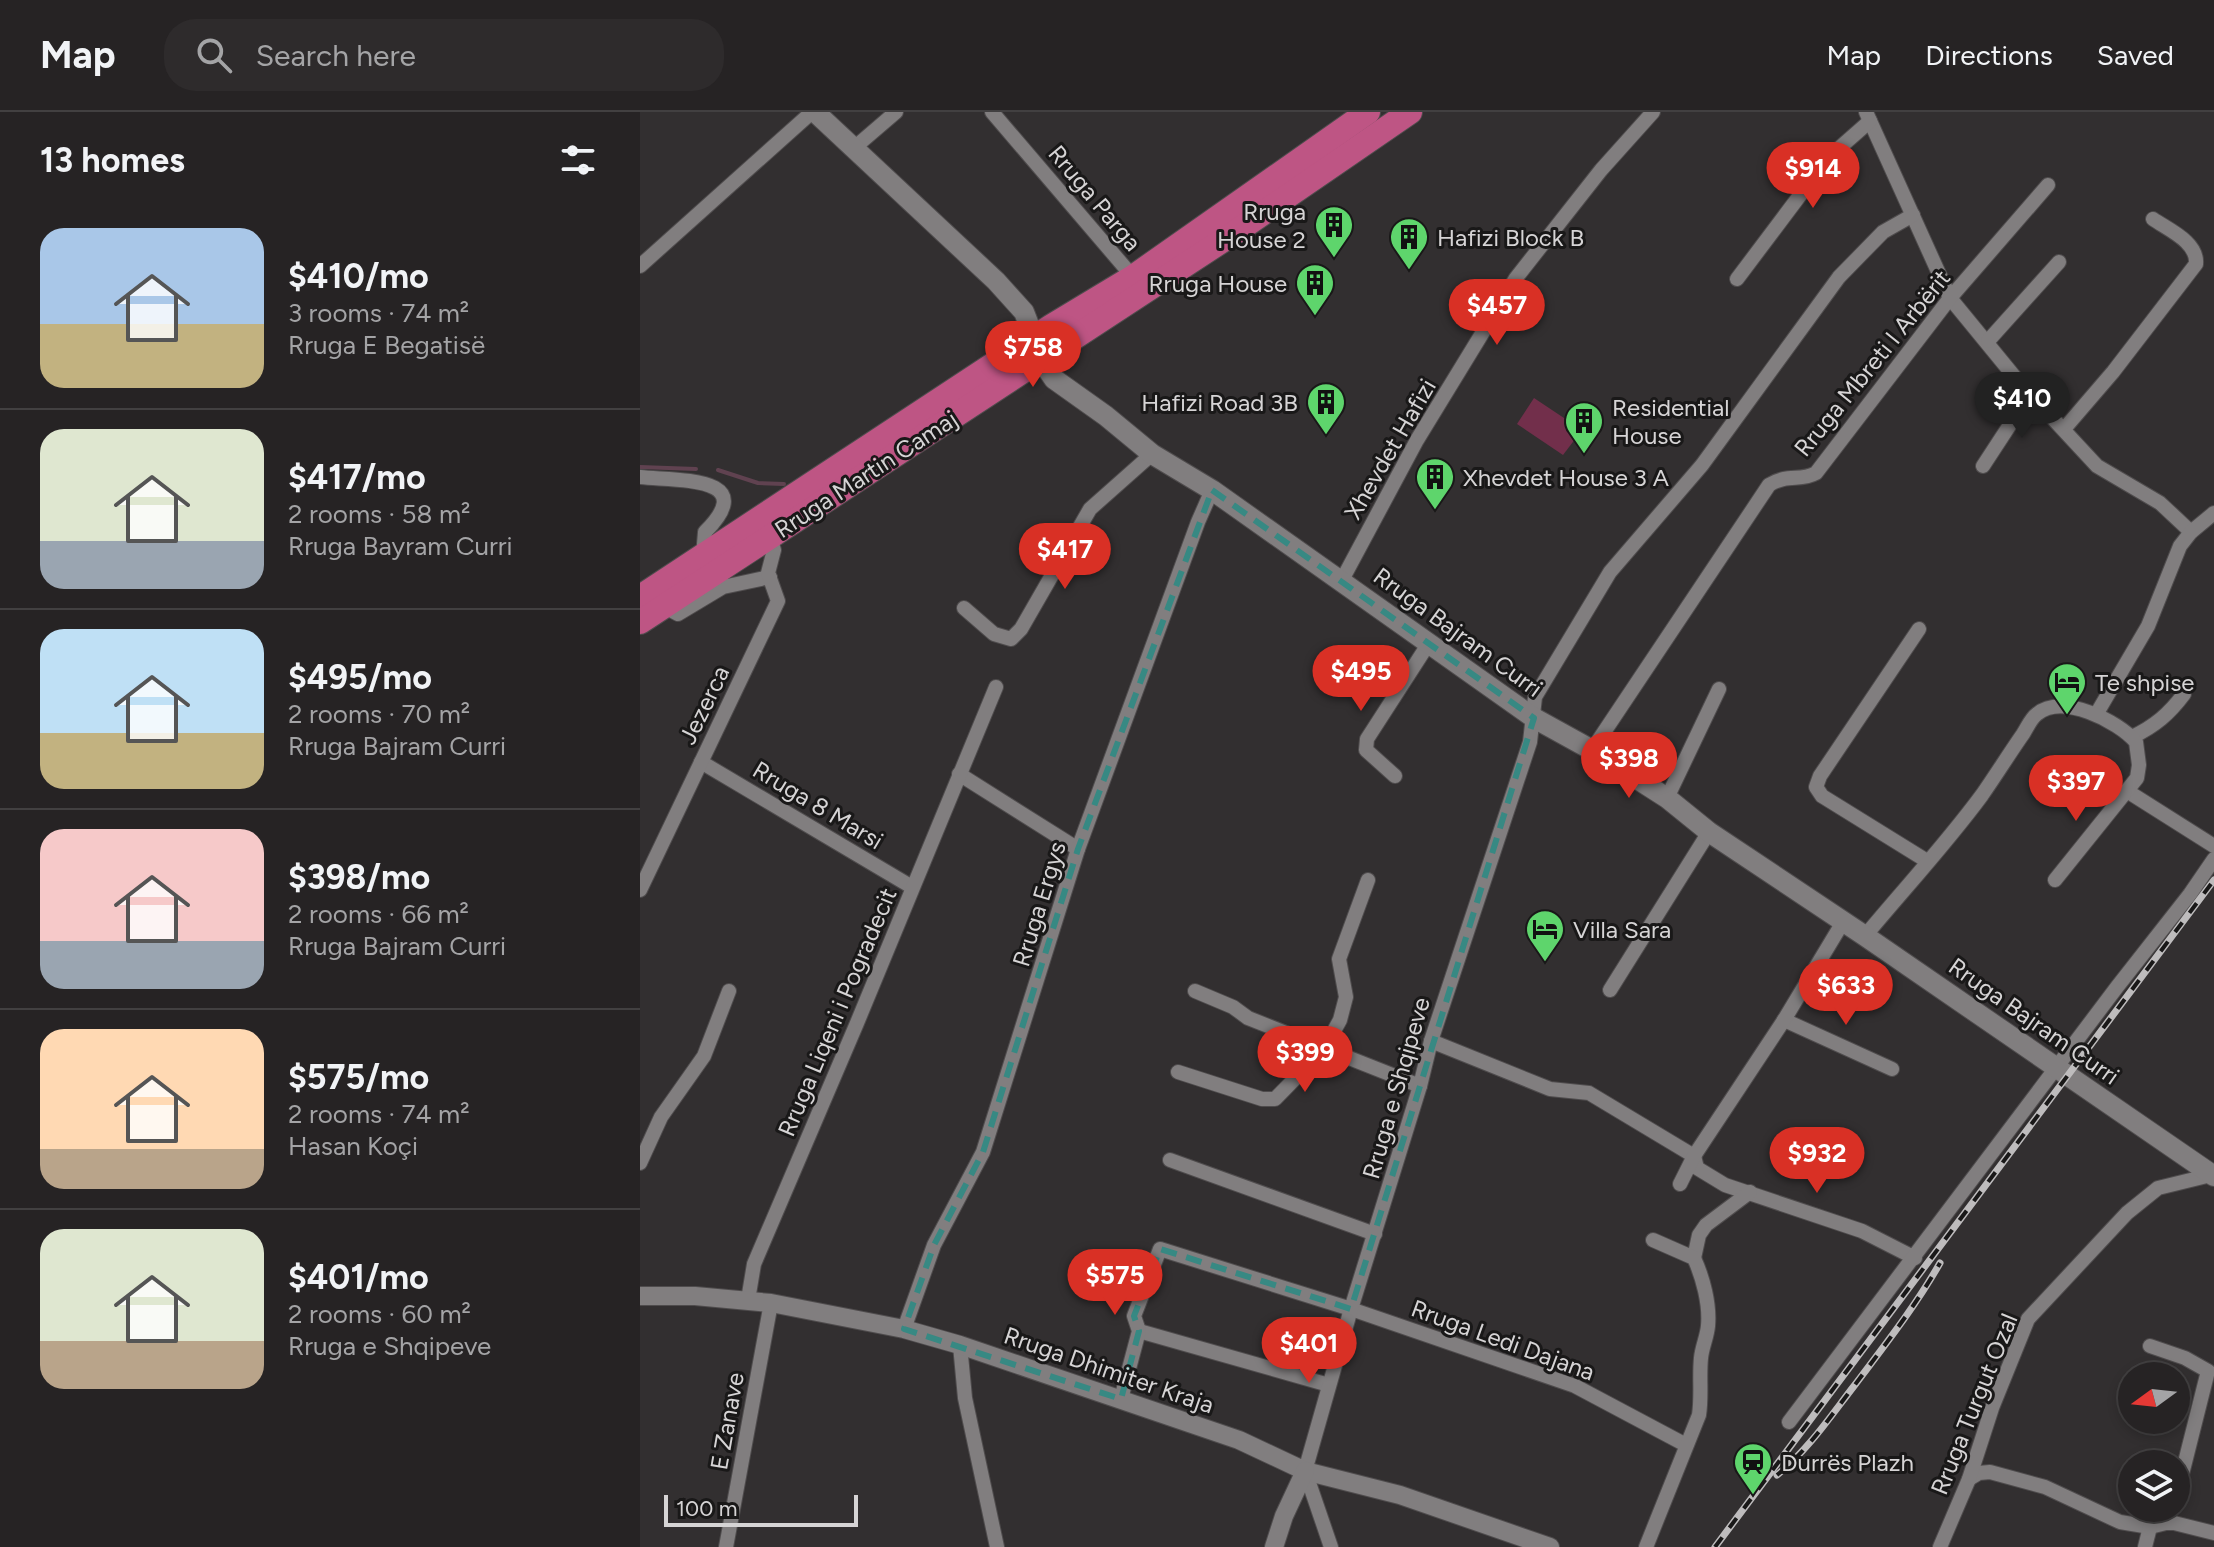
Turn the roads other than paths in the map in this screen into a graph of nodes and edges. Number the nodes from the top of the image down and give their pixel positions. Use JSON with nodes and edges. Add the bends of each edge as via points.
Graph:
{"nodes":[{"id":1,"x":814,"y":112,"type":"edge"},
{"id":2,"x":896,"y":112,"type":"edge"},
{"id":3,"x":992,"y":112,"type":"edge"},
{"id":4,"x":1368,"y":112,"type":"edge"},
{"id":5,"x":1410,"y":112,"type":"edge"},
{"id":6,"x":1653,"y":112,"type":"edge"},
{"id":7,"x":1868,"y":116,"type":"edge"},
{"id":8,"x":854,"y":148,"type":"junction"},
{"id":9,"x":2048,"y":185,"type":"dead end"},
{"id":10,"x":1913,"y":215,"type":"junction"},
{"id":11,"x":2153,"y":219,"type":"dead end"},
{"id":12,"x":2059,"y":262,"type":"dead end"},
{"id":13,"x":640,"y":266,"type":"edge"},
{"id":14,"x":1133,"y":277,"type":"junction"},
{"id":15,"x":1737,"y":279,"type":"dead end"},
{"id":16,"x":1950,"y":298,"type":"junction"},
{"id":17,"x":1988,"y":341,"type":"junction"},
{"id":18,"x":1039,"y":347,"type":"junction"},
{"id":19,"x":2030,"y":394,"type":"junction"},
{"id":20,"x":2064,"y":429,"type":"junction"},
{"id":21,"x":1152,"y":454,"type":"junction"},
{"id":22,"x":1983,"y":466,"type":"dead end"},
{"id":23,"x":640,"y":477,"type":"edge"},
{"id":24,"x":1212,"y":490,"type":"junction"},
{"id":25,"x":2214,"y":513,"type":"edge"},
{"id":26,"x":2191,"y":532,"type":"junction"},
{"id":27,"x":770,"y":537,"type":"junction"},
{"id":28,"x":703,"y":556,"type":"junction"},
{"id":29,"x":770,"y":577,"type":"junction"},
{"id":30,"x":1342,"y":580,"type":"junction"},
{"id":31,"x":640,"y":597,"type":"edge"},
{"id":32,"x":663,"y":606,"type":"junction"},
{"id":33,"x":964,"y":608,"type":"dead end"},
{"id":34,"x":640,"y":622,"type":"edge"},
{"id":35,"x":1919,"y":629,"type":"dead end"},
{"id":36,"x":1429,"y":643,"type":"junction"},
{"id":37,"x":996,"y":687,"type":"dead end"},
{"id":38,"x":1719,"y":689,"type":"dead end"},
{"id":39,"x":2184,"y":694,"type":"dead end"},
{"id":40,"x":2097,"y":713,"type":"junction"},
{"id":41,"x":1534,"y":718,"type":"junction"},
{"id":42,"x":2132,"y":737,"type":"junction"},
{"id":43,"x":1592,"y":750,"type":"junction"},
{"id":44,"x":701,"y":762,"type":"junction"},
{"id":45,"x":959,"y":774,"type":"junction"},
{"id":46,"x":1395,"y":776,"type":"dead end"},
{"id":47,"x":2127,"y":791,"type":"junction"},
{"id":48,"x":1667,"y":798,"type":"junction"},
{"id":49,"x":1709,"y":832,"type":"junction"},
{"id":50,"x":2214,"y":846,"type":"edge"},
{"id":51,"x":1078,"y":849,"type":"junction"},
{"id":52,"x":2214,"y":859,"type":"edge"},
{"id":53,"x":1927,"y":861,"type":"junction"},
{"id":54,"x":1368,"y":880,"type":"dead end"},
{"id":55,"x":2055,"y":880,"type":"dead end"},
{"id":56,"x":912,"y":887,"type":"junction"},
{"id":57,"x":640,"y":890,"type":"edge"},
{"id":58,"x":1843,"y":922,"type":"junction"},
{"id":59,"x":1865,"y":936,"type":"junction"},
{"id":60,"x":1610,"y":990,"type":"dead end"},
{"id":61,"x":729,"y":991,"type":"dead end"},
{"id":62,"x":1195,"y":991,"type":"dead end"},
{"id":63,"x":1784,"y":1020,"type":"junction"},
{"id":64,"x":1431,"y":1041,"type":"junction"},
{"id":65,"x":1324,"y":1049,"type":"junction"},
{"id":66,"x":2057,"y":1067,"type":"junction"},
{"id":67,"x":1892,"y":1069,"type":"dead end"},
{"id":68,"x":1178,"y":1072,"type":"dead end"},
{"id":69,"x":1420,"y":1086,"type":"junction"},
{"id":70,"x":1694,"y":1156,"type":"junction"},
{"id":71,"x":1170,"y":1160,"type":"dead end"},
{"id":72,"x":640,"y":1163,"type":"edge"},
{"id":73,"x":2213,"y":1174,"type":"edge"},
{"id":74,"x":1680,"y":1184,"type":"dead end"},
{"id":75,"x":1750,"y":1192,"type":"junction"},
{"id":76,"x":1375,"y":1234,"type":"junction"},
{"id":77,"x":1653,"y":1240,"type":"dead end"},
{"id":78,"x":1694,"y":1258,"type":"junction"},
{"id":79,"x":1915,"y":1258,"type":"junction"},
{"id":80,"x":640,"y":1296,"type":"edge"},
{"id":81,"x":748,"y":1300,"type":"junction"},
{"id":82,"x":771,"y":1303,"type":"junction"},
{"id":83,"x":1351,"y":1309,"type":"junction"},
{"id":84,"x":904,"y":1329,"type":"junction"},
{"id":85,"x":1139,"y":1331,"type":"junction"},
{"id":86,"x":960,"y":1345,"type":"junction"},
{"id":87,"x":2150,"y":1346,"type":"dead end"},
{"id":88,"x":1329,"y":1385,"type":"junction"},
{"id":89,"x":1121,"y":1399,"type":"junction"},
{"id":90,"x":1789,"y":1422,"type":"dead end"},
{"id":91,"x":1686,"y":1445,"type":"junction"},
{"id":92,"x":2188,"y":1450,"type":"edge"},
{"id":93,"x":1305,"y":1471,"type":"junction"},
{"id":94,"x":1969,"y":1479,"type":"junction"},
{"id":95,"x":2159,"y":1522,"type":"edge"},
{"id":96,"x":2188,"y":1522,"type":"edge"},
{"id":97,"x":2150,"y":1527,"type":"junction"},
{"id":98,"x":2214,"y":1533,"type":"edge"},
{"id":99,"x":726,"y":1547,"type":"edge"},
{"id":100,"x":997,"y":1547,"type":"edge"},
{"id":101,"x":1274,"y":1547,"type":"edge"},
{"id":102,"x":1331,"y":1547,"type":"edge"},
{"id":103,"x":1550,"y":1547,"type":"edge"},
{"id":104,"x":1646,"y":1547,"type":"edge"},
{"id":105,"x":1940,"y":1547,"type":"edge"},
{"id":106,"x":2145,"y":1547,"type":"edge"}],
"edges":[{"from":1,"to":8,"type":"main road","name":"Rruga Bajram Curri"},
{"from":1,"to":13,"type":"street"},
{"from":2,"to":8,"type":"street"},
{"from":3,"to":14,"type":"street","name":"Rruga Parga"},
{"from":4,"to":14,"type":"highway","name":"Rruga Martin Camaj"},
{"from":5,"to":18,"type":"highway","name":"Rruga Martin Camaj","via":[[1237,231]]},
{"from":6,"to":30,"type":"street","name":"Xhevdet Hafizi","via":[[1516,278],[1417,440]]},
{"from":7,"to":10,"type":"street"},
{"from":7,"to":15,"type":"street","via":[[1828,158]]},
{"from":8,"to":18,"type":"main road","name":"Rruga Bajram Curri","via":[[996,281],[1024,312]]},
{"from":9,"to":16,"type":"street","name":"Rruga Mbreti I Arbërit"},
{"from":10,"to":16,"type":"street"},
{"from":10,"to":41,"type":"street","name":"Rruga e Shqipeve","via":[[1883,232],[1839,277],[1702,465],[1610,572],[1535,697]]},
{"from":11,"to":20,"type":"street","via":[[2193,247],[2196,264]]},
{"from":12,"to":17,"type":"street"},
{"from":14,"to":18,"type":"highway","name":"Rruga Martin Camaj"},
{"from":16,"to":17,"type":"street"},
{"from":16,"to":43,"type":"street","name":"Rruga Mbreti I Arbërit","via":[[1816,473],[1808,478],[1781,477],[1769,485]]},
{"from":17,"to":19,"type":"street"},
{"from":18,"to":21,"type":"main road","name":"Rruga Bajram Curri","via":[[1054,379]]},
{"from":18,"to":27,"type":"highway","name":"Rruga Martin Camaj"},
{"from":18,"to":28,"type":"highway","name":"Rruga Martin Camaj"},
{"from":19,"to":20,"type":"street"},
{"from":19,"to":22,"type":"street"},
{"from":20,"to":26,"type":"street","via":[[2097,466],[2160,503]]},
{"from":21,"to":24,"type":"main road","name":"Rruga Bajram Curri"},
{"from":21,"to":33,"type":"street","via":[[1090,509],[1011,639],[994,634]]},
{"from":23,"to":28,"type":"street","via":[[697,480],[717,489],[723,509],[705,532]]},
{"from":24,"to":30,"type":"main road","name":"Rruga Bajram Curri"},
{"from":24,"to":51,"type":"street","name":"Rruga Ergys"},
{"from":25,"to":26,"type":"street"},
{"from":26,"to":40,"type":"street","via":[[2180,546],[2148,626]]},
{"from":27,"to":29,"type":"street","name":"Jezerca"},
{"from":27,"to":32,"type":"highway","name":"Rruga Martin Camaj"},
{"from":28,"to":31,"type":"highway","name":"Rruga Martin Camaj"},
{"from":29,"to":32,"type":"street","via":[[723,587],[678,614]]},
{"from":29,"to":44,"type":"street","name":"Jezerca","via":[[778,601]]},
{"from":30,"to":36,"type":"main road","name":"Rruga Bajram Curri"},
{"from":32,"to":34,"type":"highway","name":"Rruga Martin Camaj"},
{"from":35,"to":53,"type":"street","via":[[1816,787],[1822,796]]},
{"from":36,"to":41,"type":"main road","name":"Rruga Bajram Curri"},
{"from":36,"to":46,"type":"street","via":[[1367,739],[1372,758]]},
{"from":37,"to":45,"type":"street","name":"Rruga Liqeni i Pogradecit"},
{"from":38,"to":48,"type":"street"},
{"from":39,"to":42,"type":"street","via":[[2168,716]]},
{"from":40,"to":42,"type":"street"},
{"from":40,"to":53,"type":"street","via":[[2058,707],[2036,714],[1983,794]]},
{"from":41,"to":43,"type":"main road","name":"Rruga Bajram Curri"},
{"from":41,"to":64,"type":"street","name":"Rruga e Shqipeve"},
{"from":42,"to":47,"type":"street","via":[[2139,765]]},
{"from":43,"to":48,"type":"main road","name":"Rruga Bajram Curri"},
{"from":44,"to":56,"type":"street","name":"Rruga 8 Marsi"},
{"from":44,"to":57,"type":"street","name":"Jezerca"},
{"from":45,"to":51,"type":"street"},
{"from":45,"to":56,"type":"street","name":"Rruga Liqeni i Pogradecit"},
{"from":47,"to":50,"type":"street"},
{"from":47,"to":55,"type":"street"},
{"from":48,"to":49,"type":"main road","name":"Rruga Bajram Curri"},
{"from":49,"to":58,"type":"main road","name":"Rruga Bajram Curri"},
{"from":49,"to":60,"type":"street"},
{"from":51,"to":84,"type":"street","name":"Rruga Ergys","via":[[983,1152],[934,1245]]},
{"from":52,"to":66,"type":"street"},
{"from":53,"to":59,"type":"street"},
{"from":54,"to":65,"type":"street","via":[[1339,959],[1346,997]]},
{"from":56,"to":81,"type":"street","name":"Rruga Liqeni i Pogradecit","via":[[754,1264]]},
{"from":58,"to":59,"type":"main road","name":"Rruga Bajram Curri"},
{"from":58,"to":63,"type":"street"},
{"from":59,"to":66,"type":"main road","name":"Rruga Bajram Curri"},
{"from":61,"to":72,"type":"street","via":[[704,1056],[661,1117]]},
{"from":62,"to":65,"type":"street"},
{"from":63,"to":67,"type":"street"},
{"from":63,"to":70,"type":"street"},
{"from":64,"to":69,"type":"street","name":"Rruga e Shqipeve"},
{"from":64,"to":70,"type":"street","via":[[1550,1089],[1589,1093]]},
{"from":65,"to":68,"type":"street","via":[[1275,1099]]},
{"from":65,"to":69,"type":"street"},
{"from":66,"to":73,"type":"main road","name":"Rruga Bajram Curri"},
{"from":66,"to":79,"type":"street"},
{"from":69,"to":76,"type":"street","name":"Rruga e Shqipeve"},
{"from":70,"to":74,"type":"street"},
{"from":70,"to":75,"type":"street","via":[[1697,1168]]},
{"from":71,"to":76,"type":"street"},
{"from":73,"to":94,"type":"street","name":"Rruga Turgut Ozal","via":[[2158,1188],[2127,1213],[2028,1319]]},
{"from":75,"to":78,"type":"street","via":[[1706,1225]]},
{"from":75,"to":79,"type":"street","via":[[1862,1231]]},
{"from":76,"to":83,"type":"street","name":"Rruga e Shqipeve"},
{"from":77,"to":78,"type":"street"},
{"from":78,"to":91,"type":"street","via":[[1708,1328],[1701,1354],[1699,1415]]},
{"from":79,"to":90,"type":"street"},
{"from":80,"to":81,"type":"street","name":"Rruga Dhimiter Kraja"},
{"from":81,"to":82,"type":"street","name":"Rruga Dhimiter Kraja"},
{"from":82,"to":84,"type":"street","name":"Rruga Dhimiter Kraja"},
{"from":82,"to":99,"type":"street","name":"E Zanave"},
{"from":83,"to":85,"type":"street","name":"Rruga Ledi Dajana","via":[[1160,1249],[1134,1316]]},
{"from":83,"to":88,"type":"street","name":"Rruga e Shqipeve"},
{"from":83,"to":91,"type":"street","name":"Rruga Ledi Dajana","via":[[1575,1386]]},
{"from":84,"to":86,"type":"street","name":"Rruga Dhimiter Kraja"},
{"from":85,"to":88,"type":"street"},
{"from":85,"to":89,"type":"street"},
{"from":86,"to":89,"type":"street","name":"Rruga Dhimiter Kraja"},
{"from":86,"to":100,"type":"street","via":[[965,1398]]},
{"from":87,"to":92,"type":"street","via":[[2208,1371]]},
{"from":88,"to":93,"type":"street","name":"Rruga e Shqipeve"},
{"from":89,"to":93,"type":"street","name":"Rruga Dhimiter Kraja","via":[[1239,1440]]},
{"from":91,"to":104,"type":"street"},
{"from":93,"to":101,"type":"street"},
{"from":93,"to":102,"type":"street"},
{"from":93,"to":103,"type":"street","name":"Rruga Dhimiter Kraja","via":[[1400,1495]]},
{"from":94,"to":97,"type":"street","via":[[1990,1472],[2027,1481],[2120,1522]]},
{"from":94,"to":105,"type":"street","name":"Rruga Turgut Ozal"},
{"from":95,"to":97,"type":"street"},
{"from":96,"to":98,"type":"street"},
{"from":97,"to":106,"type":"street"}]}
